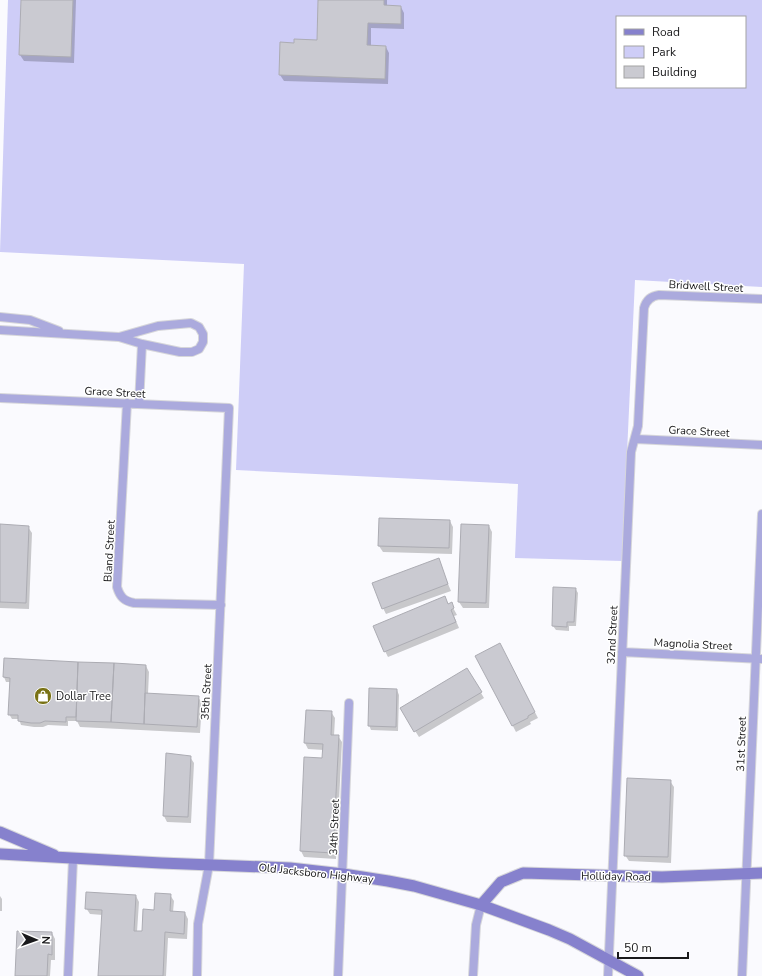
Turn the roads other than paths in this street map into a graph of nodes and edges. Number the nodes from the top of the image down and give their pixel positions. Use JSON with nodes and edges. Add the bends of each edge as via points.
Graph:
{"nodes":[{"id":1,"x":650,"y":299,"type":"joint"},
{"id":2,"x":762,"y":299,"type":"edge"},
{"id":3,"x":0,"y":317,"type":"edge"},
{"id":4,"x":0,"y":330,"type":"edge"},
{"id":5,"x":66,"y":333,"type":"junction"},
{"id":6,"x":120,"y":337,"type":"junction"},
{"id":7,"x":142,"y":344,"type":"junction"},
{"id":8,"x":0,"y":398,"type":"edge"},
{"id":9,"x":127,"y":403,"type":"junction"},
{"id":10,"x":139,"y":404,"type":"junction"},
{"id":11,"x":229,"y":408,"type":"joint"},
{"id":12,"x":635,"y":439,"type":"junction"},
{"id":13,"x":762,"y":445,"type":"edge"},
{"id":14,"x":762,"y":514,"type":"edge"},
{"id":15,"x":221,"y":605,"type":"junction"},
{"id":16,"x":622,"y":652,"type":"junction"},
{"id":17,"x":759,"y":659,"type":"edge"},
{"id":18,"x":350,"y":703,"type":"dead end"},
{"id":19,"x":0,"y":832,"type":"edge"},
{"id":20,"x":0,"y":854,"type":"edge"},
{"id":21,"x":68,"y":859,"type":"junction"},
{"id":22,"x":209,"y":865,"type":"junction"},
{"id":23,"x":762,"y":873,"type":"edge"},
{"id":24,"x":343,"y":874,"type":"junction"},
{"id":25,"x":747,"y":874,"type":"junction"},
{"id":26,"x":612,"y":876,"type":"junction"},
{"id":27,"x":481,"y":905,"type":"junction"},
{"id":28,"x":609,"y":960,"type":"junction"},
{"id":29,"x":68,"y":976,"type":"edge"},
{"id":30,"x":198,"y":976,"type":"edge"},
{"id":31,"x":338,"y":976,"type":"edge"},
{"id":32,"x":473,"y":976,"type":"edge"},
{"id":33,"x":608,"y":976,"type":"edge"},
{"id":34,"x":638,"y":976,"type":"edge"},
{"id":35,"x":742,"y":976,"type":"edge"}],
"edges":[{"from":1,"to":2,"type":"street","name":"Bridwell Street","via":[[659,295]]},
{"from":1,"to":12,"type":"street","name":"32nd Street","via":[[644,308],[639,415]]},
{"from":3,"to":5,"type":"street","via":[[30,320]]},
{"from":4,"to":5,"type":"street"},
{"from":5,"to":6,"type":"street"},
{"from":6,"to":7,"type":"street"},
{"from":6,"to":7,"type":"street","via":[[158,326],[191,323],[199,327],[203,334],[203,342],[199,349],[192,352]]},
{"from":7,"to":10,"type":"street"},
{"from":8,"to":9,"type":"street","name":"Grace Street"},
{"from":9,"to":10,"type":"street","name":"Grace Street"},
{"from":9,"to":15,"type":"street","name":"Bland Street","via":[[117,587],[119,594],[125,601],[134,603]]},
{"from":10,"to":11,"type":"street","name":"Grace Street"},
{"from":11,"to":15,"type":"street","name":"35th Street"},
{"from":12,"to":13,"type":"street","name":"Grace Street"},
{"from":12,"to":16,"type":"street","name":"32nd Street","via":[[631,452]]},
{"from":14,"to":17,"type":"street","name":"31st Street"},
{"from":15,"to":22,"type":"street","name":"35th Street"},
{"from":16,"to":17,"type":"street","name":"Magnolia Street"},
{"from":16,"to":26,"type":"street","name":"32nd Street"},
{"from":17,"to":25,"type":"street","name":"31st Street"},
{"from":18,"to":24,"type":"street","name":"34th Street"},
{"from":19,"to":21,"type":"main road"},
{"from":20,"to":21,"type":"main road","name":"Old Jacksboro Highway"},
{"from":21,"to":22,"type":"main road","name":"Old Jacksboro Highway"},
{"from":21,"to":29,"type":"street"},
{"from":22,"to":24,"type":"main road","name":"Old Jacksboro Highway","via":[[290,868]]},
{"from":22,"to":30,"type":"street","name":"35th Street","via":[[198,924]]},
{"from":23,"to":25,"type":"main road","name":"Holliday Road"},
{"from":24,"to":27,"type":"main road","name":"Old Jacksboro Highway","via":[[414,886]]},
{"from":24,"to":31,"type":"street","name":"34th Street"},
{"from":25,"to":26,"type":"main road","name":"Holliday Road"},
{"from":25,"to":35,"type":"street","name":"31st Street"},
{"from":26,"to":27,"type":"main road","name":"Holliday Road","via":[[523,873],[501,882]]},
{"from":26,"to":28,"type":"street","name":"32nd Street"},
{"from":27,"to":28,"type":"main road","name":"Old Jacksboro Highway","via":[[570,939]]},
{"from":27,"to":32,"type":"street","via":[[476,925]]},
{"from":28,"to":33,"type":"street","name":"32nd Street"},
{"from":28,"to":34,"type":"main road","name":"Old Jacksboro Highway"}]}
